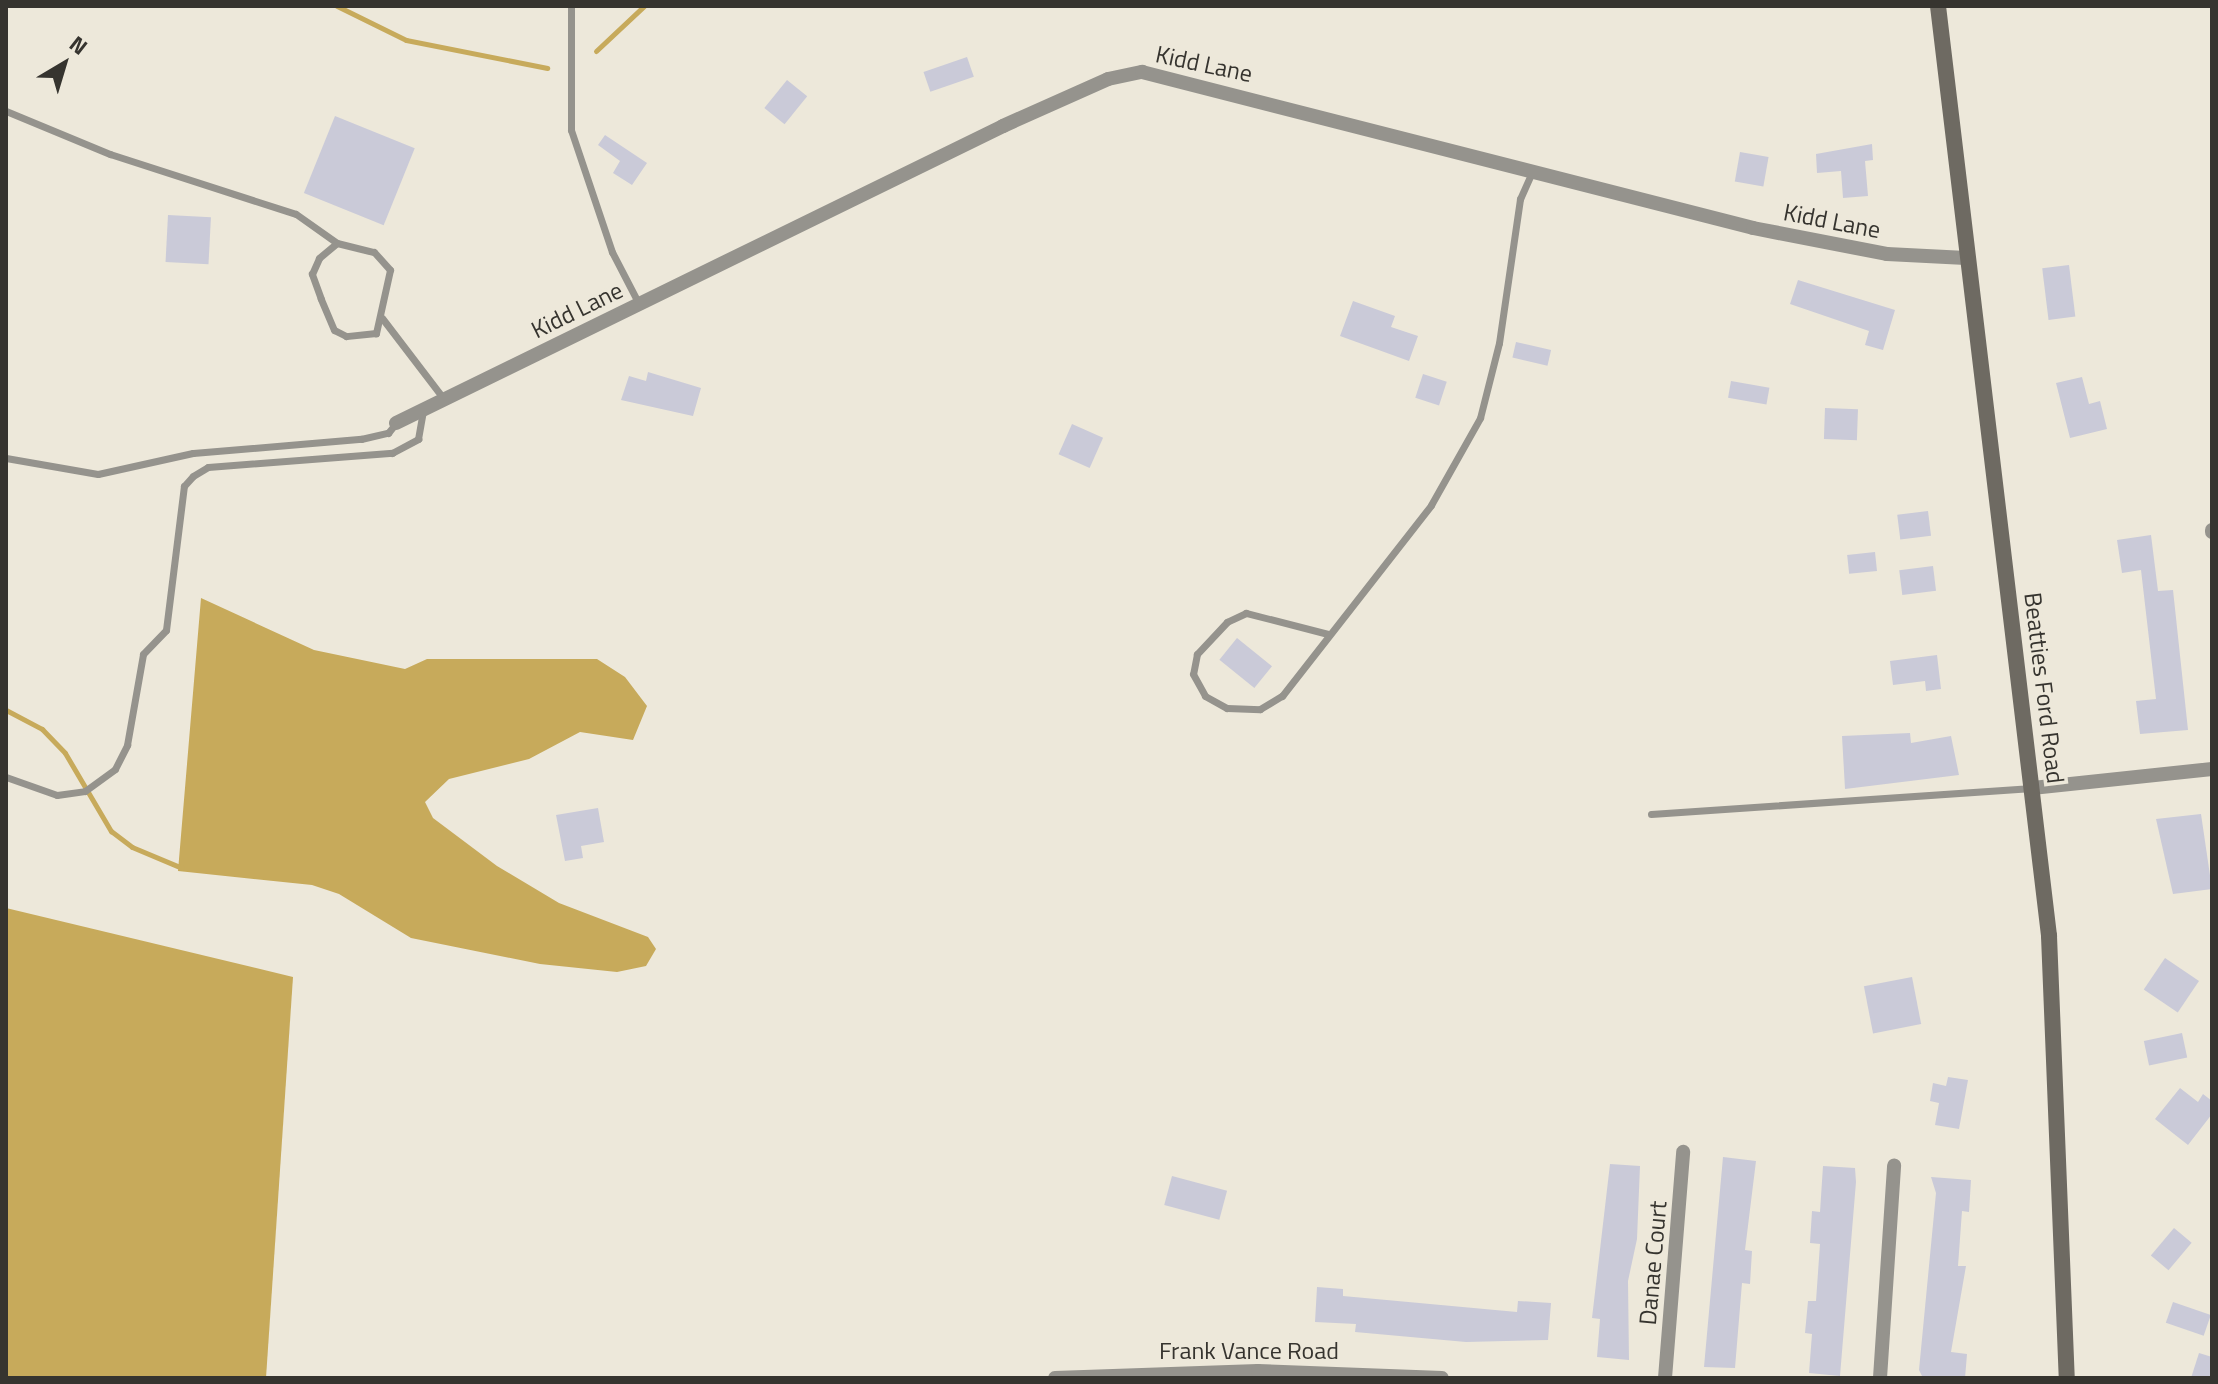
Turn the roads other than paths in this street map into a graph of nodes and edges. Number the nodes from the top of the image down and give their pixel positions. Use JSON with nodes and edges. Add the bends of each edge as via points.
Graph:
{"nodes":[{"id":1,"x":571,"y":6,"type":"edge"},
{"id":2,"x":1938,"y":6,"type":"edge"},
{"id":3,"x":6,"y":111,"type":"edge"},
{"id":4,"x":1533,"y":170,"type":"junction"},
{"id":5,"x":337,"y":243,"type":"junction"},
{"id":6,"x":1966,"y":258,"type":"junction"},
{"id":7,"x":639,"y":304,"type":"junction"},
{"id":8,"x":382,"y":318,"type":"junction"},
{"id":9,"x":445,"y":400,"type":"junction"},
{"id":10,"x":423,"y":410,"type":"junction"},
{"id":11,"x":396,"y":423,"type":"joint"},
{"id":12,"x":6,"y":458,"type":"edge"},
{"id":13,"x":1328,"y":634,"type":"junction"},
{"id":14,"x":2212,"y":769,"type":"edge"},
{"id":15,"x":6,"y":777,"type":"edge"},
{"id":16,"x":2032,"y":788,"type":"junction"},
{"id":17,"x":1651,"y":814,"type":"dead end"},
{"id":18,"x":1683,"y":1152,"type":"dead end"},
{"id":19,"x":1894,"y":1165,"type":"dead end"},
{"id":20,"x":1055,"y":1378,"type":"edge"},
{"id":21,"x":1442,"y":1378,"type":"edge"},
{"id":22,"x":1665,"y":1378,"type":"edge"},
{"id":23,"x":1880,"y":1378,"type":"edge"},
{"id":24,"x":2067,"y":1378,"type":"edge"}],
"edges":[{"from":1,"to":7,"type":"lane","via":[[571,130],[612,252]]},
{"from":2,"to":6,"type":"main road","name":"Beatties Ford Road"},
{"from":3,"to":5,"type":"lane","via":[[110,154],[296,214]]},
{"from":4,"to":6,"type":"street","name":"Kidd Lane","via":[[1753,228],[1901,256]]},
{"from":4,"to":7,"type":"street","name":"Kidd Lane","via":[[1162,74],[1124,74],[1003,126]]},
{"from":4,"to":13,"type":"lane","via":[[1520,199],[1499,343],[1480,418],[1431,505]]},
{"from":5,"to":8,"type":"lane","via":[[374,252],[390,270]]},
{"from":5,"to":8,"type":"lane","via":[[312,274],[334,330],[346,336],[376,333]]},
{"from":6,"to":16,"type":"main road","name":"Beatties Ford Road"},
{"from":7,"to":9,"type":"street","name":"Kidd Lane"},
{"from":8,"to":9,"type":"lane"},
{"from":9,"to":10,"type":"street","name":"Kidd Lane"},
{"from":10,"to":11,"type":"street","name":"Kidd Lane"},
{"from":10,"to":15,"type":"lane","via":[[418,439],[392,453],[208,467],[193,476],[184,486],[166,630],[143,654],[127,745],[115,769],[85,791],[57,795]]},
{"from":11,"to":12,"type":"lane","via":[[388,433],[361,439],[193,453],[98,474]]},
{"from":13,"to":13,"type":"lane","via":[[1282,696],[1260,709],[1227,708],[1205,696],[1193,674],[1197,654],[1227,622],[1246,613]]},
{"from":14,"to":16,"type":"street"},
{"from":16,"to":17,"type":"lane"},
{"from":16,"to":24,"type":"main road","name":"Beatties Ford Road","via":[[2058,1039]]},
{"from":18,"to":22,"type":"street","name":"Danae Court"},
{"from":19,"to":23,"type":"street"},
{"from":20,"to":21,"type":"street","name":"Frank Vance Road","via":[[1258,1371]]}]}
